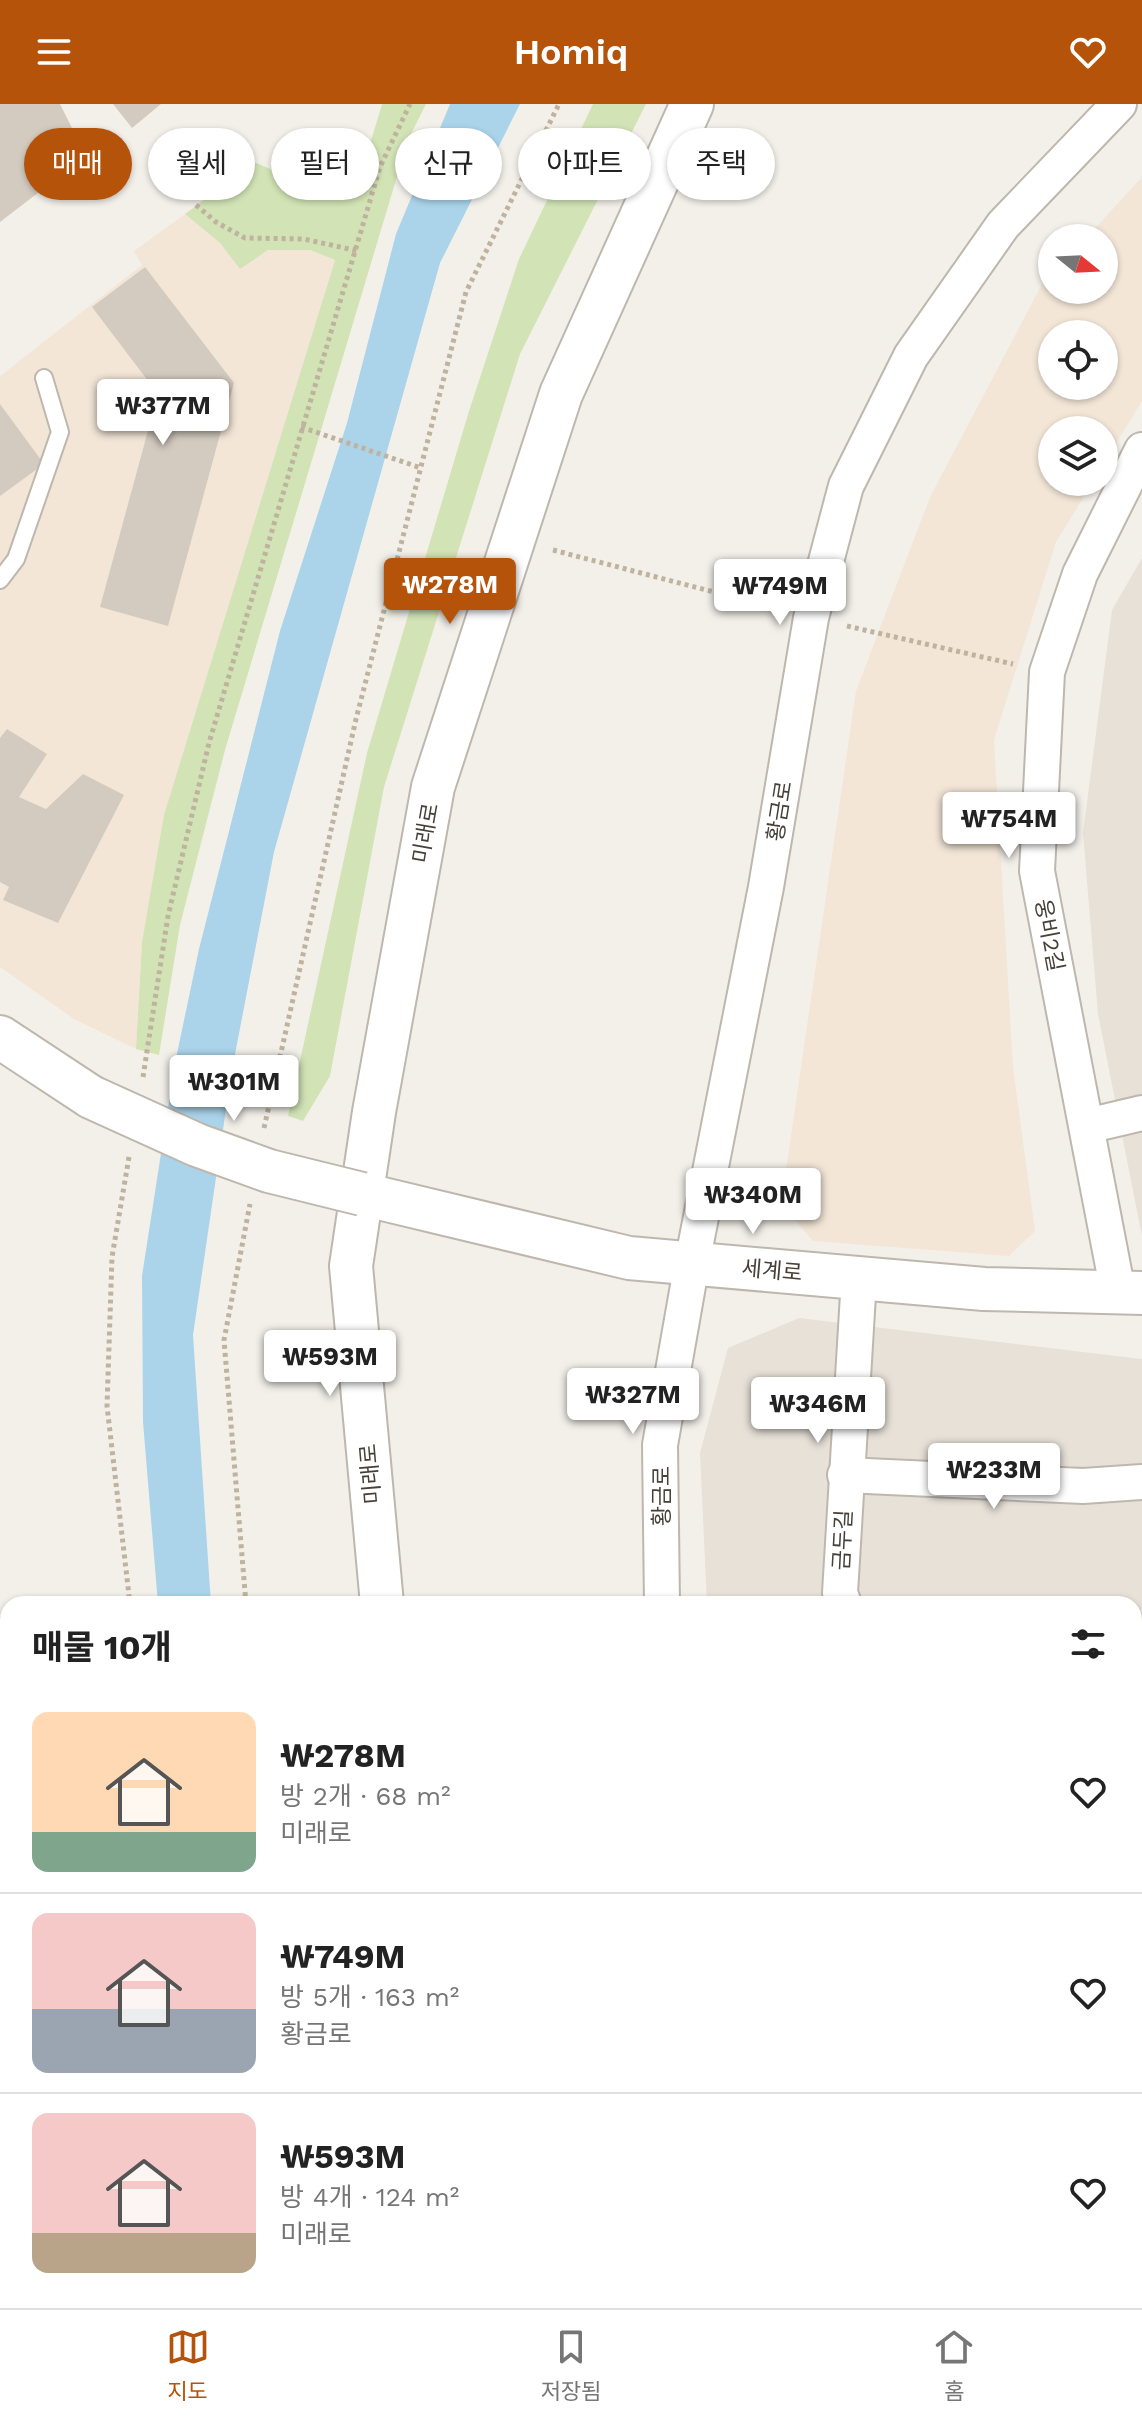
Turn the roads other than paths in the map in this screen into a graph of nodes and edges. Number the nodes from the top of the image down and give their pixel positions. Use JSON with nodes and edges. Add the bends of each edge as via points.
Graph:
{"nodes":[{"id":1,"x":692,"y":104,"type":"edge"},
{"id":2,"x":1119,"y":104,"type":"edge"},
{"id":3,"x":44,"y":378,"type":"dead end"},
{"id":4,"x":1142,"y":450,"type":"edge"},
{"id":5,"x":0,"y":580,"type":"edge"},
{"id":6,"x":0,"y":1037,"type":"edge"},
{"id":7,"x":1142,"y":1113,"type":"edge"},
{"id":8,"x":1087,"y":1126,"type":"junction"},
{"id":9,"x":362,"y":1194,"type":"junction"},
{"id":10,"x":692,"y":1263,"type":"junction"},
{"id":11,"x":859,"y":1278,"type":"junction"},
{"id":12,"x":1130,"y":1292,"type":"edge"},
{"id":13,"x":845,"y":1475,"type":"junction"},
{"id":14,"x":1142,"y":1482,"type":"edge"},
{"id":15,"x":381,"y":1596,"type":"edge"},
{"id":16,"x":662,"y":1596,"type":"edge"},
{"id":17,"x":841,"y":1596,"type":"edge"}],
"edges":[{"from":1,"to":9,"type":"street","name":"미래로","via":[[561,394],[433,787]]},
{"from":2,"to":10,"type":"street","name":"황금로","via":[[1003,225],[911,356],[846,486],[811,618],[766,887]]},
{"from":3,"to":5,"type":"lane","via":[[60,432],[16,559]]},
{"from":4,"to":8,"type":"street","name":"웅비2길","via":[[1080,574],[1047,672],[1037,871]]},
{"from":6,"to":9,"type":"street","name":"세계로","bridge":true,"via":[[91,1097],[197,1145],[269,1171]]},
{"from":7,"to":8,"type":"street"},
{"from":8,"to":12,"type":"street","name":"웅비2길"},
{"from":9,"to":10,"type":"street","name":"세계로","via":[[629,1258]]},
{"from":9,"to":15,"type":"street","name":"미래로","via":[[351,1266]]},
{"from":10,"to":11,"type":"street","name":"세계로"},
{"from":10,"to":16,"type":"street","name":"황금로","via":[[660,1445]]},
{"from":11,"to":12,"type":"street","name":"세계로","via":[[984,1289]]},
{"from":11,"to":13,"type":"street","name":"금두길"},
{"from":13,"to":14,"type":"street","via":[[1083,1486]]},
{"from":13,"to":17,"type":"street","name":"금두길"}]}
